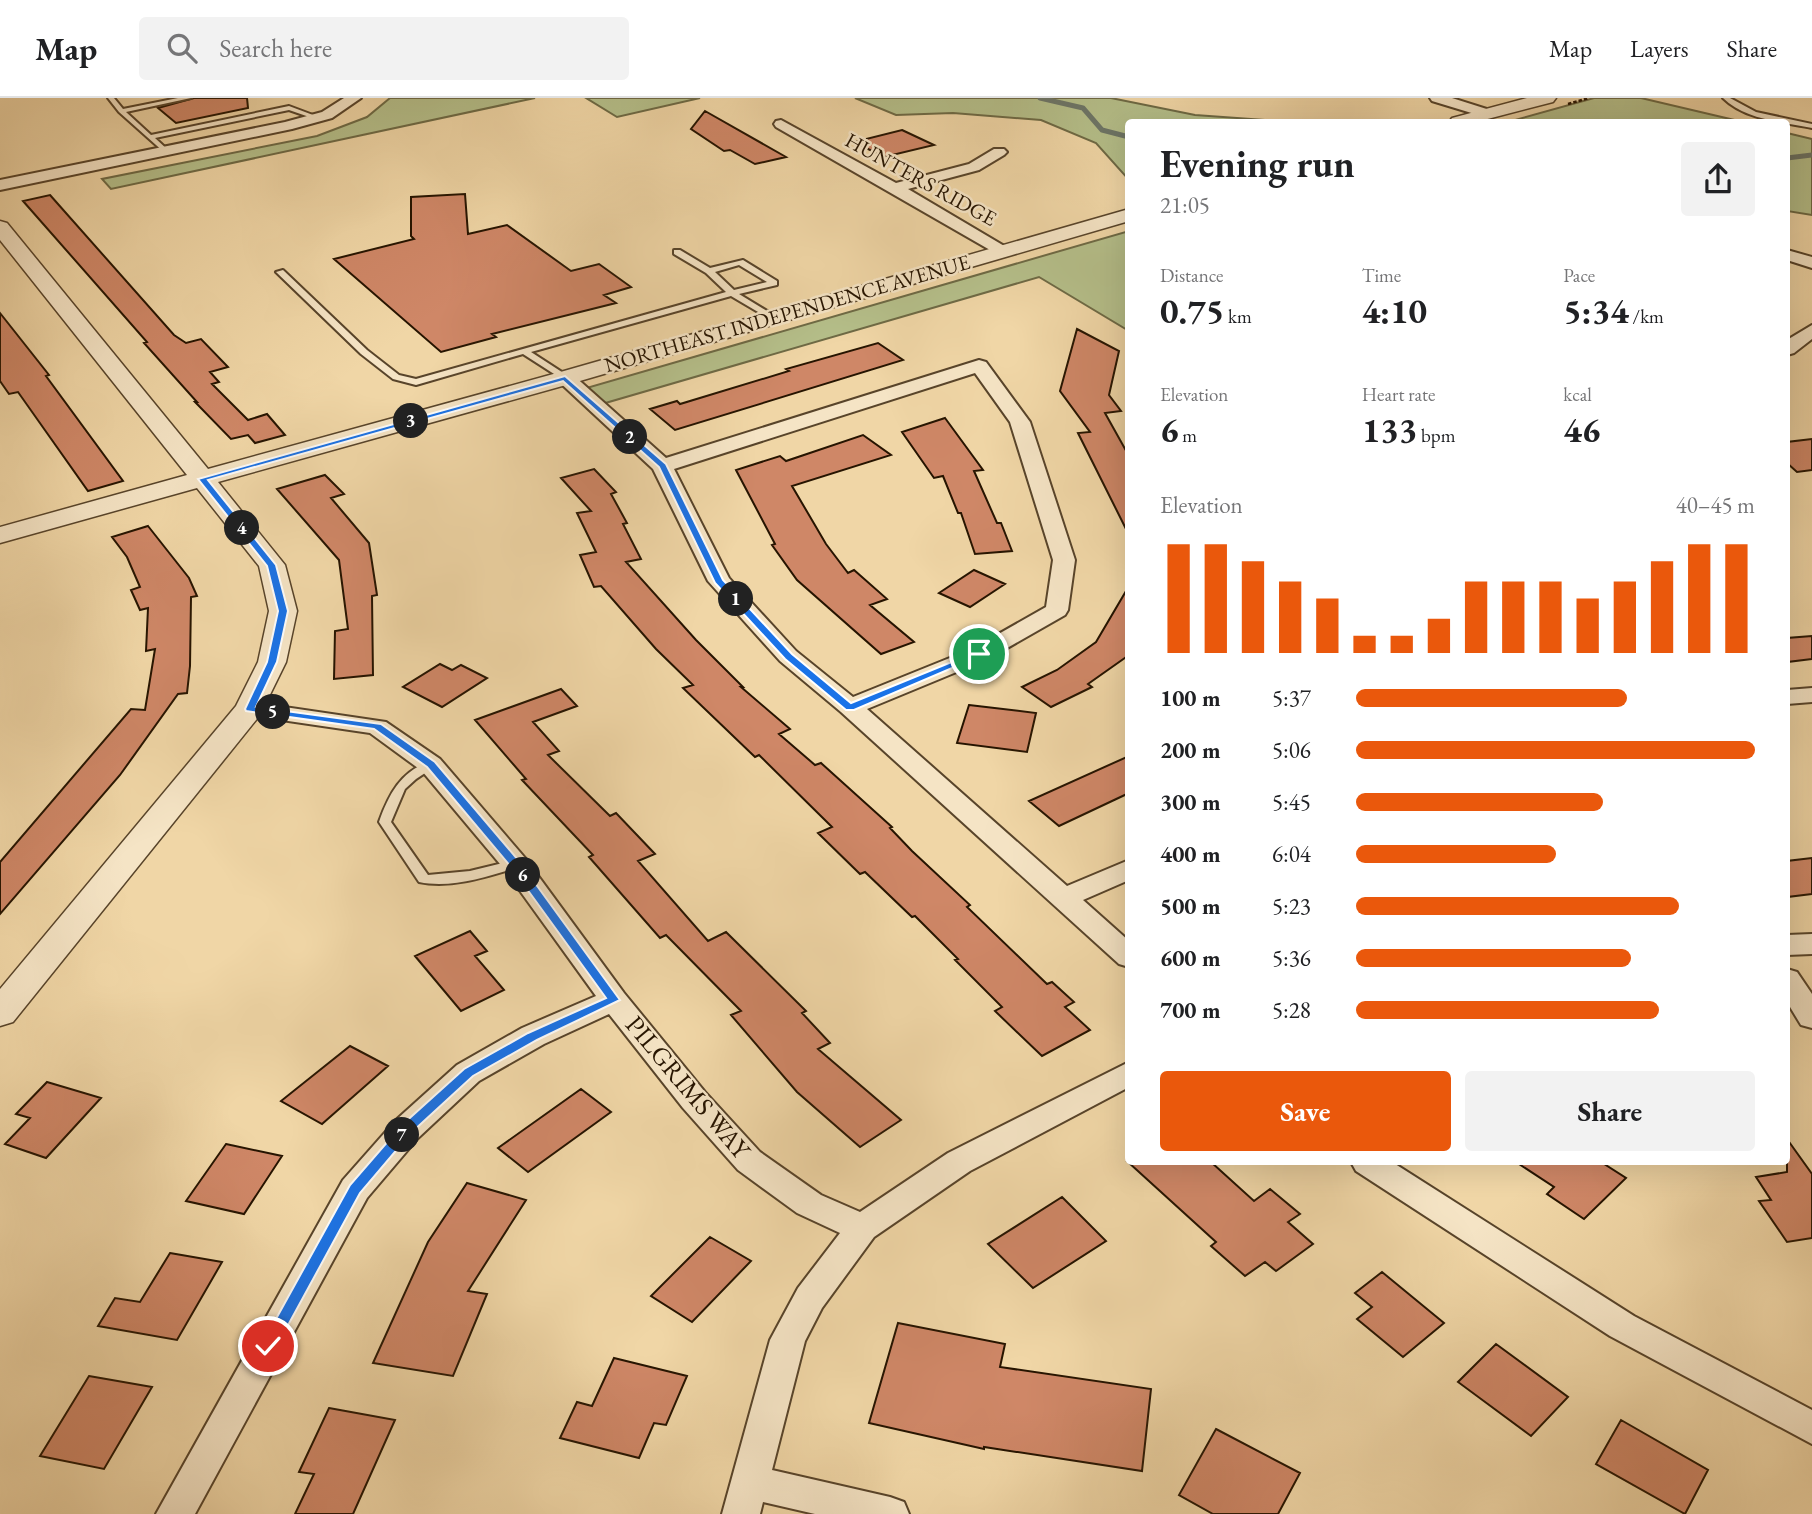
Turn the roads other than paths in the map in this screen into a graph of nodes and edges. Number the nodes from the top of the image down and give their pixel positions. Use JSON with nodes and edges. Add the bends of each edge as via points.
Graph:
{"nodes":[{"id":1,"x":111,"y":98,"type":"edge"},
{"id":2,"x":188,"y":98,"type":"edge"},
{"id":3,"x":277,"y":98,"type":"edge"},
{"id":4,"x":354,"y":98,"type":"edge"},
{"id":5,"x":1437,"y":98,"type":"edge"},
{"id":6,"x":1548,"y":98,"type":"edge"},
{"id":7,"x":1726,"y":98,"type":"edge"},
{"id":8,"x":289,"y":108,"type":"junction"},
{"id":9,"x":121,"y":111,"type":"junction"},
{"id":10,"x":1489,"y":114,"type":"junction"},
{"id":11,"x":318,"y":118,"type":"junction"},
{"id":12,"x":1470,"y":119,"type":"edge"},
{"id":13,"x":1784,"y":119,"type":"edge"},
{"id":14,"x":1790,"y":120,"type":"edge"},
{"id":15,"x":781,"y":124,"type":"dead end"},
{"id":16,"x":1812,"y":126,"type":"edge"},
{"id":17,"x":149,"y":136,"type":"junction"},
{"id":18,"x":164,"y":151,"type":"junction"},
{"id":19,"x":999,"y":152,"type":"dead end"},
{"id":20,"x":0,"y":185,"type":"edge"},
{"id":21,"x":894,"y":188,"type":"junction"},
{"id":22,"x":1125,"y":216,"type":"edge"},
{"id":23,"x":0,"y":227,"type":"edge"},
{"id":24,"x":1003,"y":250,"type":"junction"},
{"id":25,"x":677,"y":252,"type":"dead end"},
{"id":26,"x":1790,"y":257,"type":"edge"},
{"id":27,"x":1812,"y":262,"type":"edge"},
{"id":28,"x":709,"y":271,"type":"junction"},
{"id":29,"x":280,"y":272,"type":"dead end"},
{"id":30,"x":732,"y":293,"type":"junction"},
{"id":31,"x":774,"y":317,"type":"junction"},
{"id":32,"x":1812,"y":330,"type":"edge"},
{"id":33,"x":1790,"y":347,"type":"edge"},
{"id":34,"x":524,"y":351,"type":"junction"},
{"id":35,"x":565,"y":378,"type":"junction"},
{"id":36,"x":662,"y":466,"type":"junction"},
{"id":37,"x":203,"y":479,"type":"junction"},
{"id":38,"x":0,"y":535,"type":"edge"},
{"id":39,"x":1812,"y":695,"type":"edge"},
{"id":40,"x":1790,"y":697,"type":"edge"},
{"id":41,"x":850,"y":707,"type":"junction"},
{"id":42,"x":250,"y":709,"type":"junction"},
{"id":43,"x":431,"y":765,"type":"junction"},
{"id":44,"x":515,"y":864,"type":"junction"},
{"id":45,"x":1125,"y":871,"type":"edge"},
{"id":46,"x":1063,"y":898,"type":"junction"},
{"id":47,"x":1812,"y":944,"type":"edge"},
{"id":48,"x":1790,"y":946,"type":"edge"},
{"id":49,"x":1125,"y":953,"type":"edge"},
{"id":50,"x":1790,"y":984,"type":"edge"},
{"id":51,"x":614,"y":1000,"type":"junction"},
{"id":52,"x":0,"y":1013,"type":"edge"},
{"id":53,"x":1812,"y":1017,"type":"edge"},
{"id":54,"x":1125,"y":1075,"type":"edge"},
{"id":55,"x":1372,"y":1165,"type":"edge"},
{"id":56,"x":862,"y":1228,"type":"junction"},
{"id":57,"x":1812,"y":1428,"type":"edge"},
{"id":58,"x":745,"y":1498,"type":"edge"},
{"id":59,"x":175,"y":1514,"type":"edge"},
{"id":60,"x":890,"y":1514,"type":"edge"}],
"edges":[{"from":1,"to":9,"type":"lane"},
{"from":2,"to":9,"type":"lane"},
{"from":3,"to":8,"type":"lane"},
{"from":4,"to":11,"type":"street"},
{"from":5,"to":10,"type":"street"},
{"from":6,"to":10,"type":"street"},
{"from":7,"to":13,"type":"lane","via":[[1732,105]]},
{"from":8,"to":11,"type":"lane"},
{"from":8,"to":17,"type":"lane"},
{"from":9,"to":17,"type":"lane"},
{"from":10,"to":12,"type":"street"},
{"from":11,"to":18,"type":"street"},
{"from":14,"to":16,"type":"lane"},
{"from":15,"to":21,"type":"street","name":"HUNTERS RIDGE"},
{"from":17,"to":18,"type":"lane"},
{"from":18,"to":20,"type":"street"},
{"from":19,"to":21,"type":"street","via":[[974,167]]},
{"from":21,"to":24,"type":"street","name":"HUNTERS RIDGE"},
{"from":22,"to":24,"type":"street","name":"NORTHEAST INDEPENDENCE AVENUE"},
{"from":23,"to":37,"type":"street"},
{"from":24,"to":31,"type":"street","name":"NORTHEAST INDEPENDENCE AVENUE"},
{"from":25,"to":28,"type":"lane"},
{"from":26,"to":27,"type":"street"},
{"from":28,"to":30,"type":"lane"},
{"from":28,"to":30,"type":"lane","via":[[740,262],[774,283]]},
{"from":29,"to":34,"type":"lane","via":[[396,377],[416,382]]},
{"from":30,"to":31,"type":"lane"},
{"from":30,"to":34,"type":"lane"},
{"from":31,"to":35,"type":"street","name":"NORTHEAST INDEPENDENCE AVENUE"},
{"from":32,"to":33,"type":"street"},
{"from":34,"to":35,"type":"lane"},
{"from":35,"to":36,"type":"street"},
{"from":35,"to":37,"type":"street","name":"NORTHEAST INDEPENDENCE AVENUE"},
{"from":36,"to":41,"type":"street","via":[[719,581],[788,656]]},
{"from":36,"to":41,"type":"street","via":[[979,366],[1020,422],[1064,560],[1056,610],[979,654]]},
{"from":37,"to":38,"type":"street","name":"NORTHEAST INDEPENDENCE AVENUE"},
{"from":37,"to":42,"type":"street","via":[[272,565],[283,611],[272,662]]},
{"from":39,"to":40,"type":"street"},
{"from":41,"to":46,"type":"street"},
{"from":42,"to":43,"type":"street","name":"PILGRIMS WAY","via":[[377,727]]},
{"from":42,"to":52,"type":"street"},
{"from":43,"to":44,"type":"street","name":"PILGRIMS WAY"},
{"from":43,"to":44,"type":"lane","via":[[397,788],[385,822],[424,879],[447,881]]},
{"from":44,"to":51,"type":"street","name":"PILGRIMS WAY"},
{"from":45,"to":46,"type":"street"},
{"from":46,"to":49,"type":"street"},
{"from":47,"to":48,"type":"street"},
{"from":50,"to":53,"type":"street"},
{"from":51,"to":56,"type":"street","name":"PILGRIMS WAY","via":[[749,1161],[809,1204]]},
{"from":51,"to":59,"type":"street","via":[[533,1036],[468,1073],[407,1129],[372,1169],[355,1189]]},
{"from":54,"to":56,"type":"street","via":[[959,1162]]},
{"from":55,"to":57,"type":"street","via":[[1622,1326]]},
{"from":56,"to":58,"type":"street","via":[[810,1298],[788,1340]]},
{"from":58,"to":60,"type":"street"}]}
